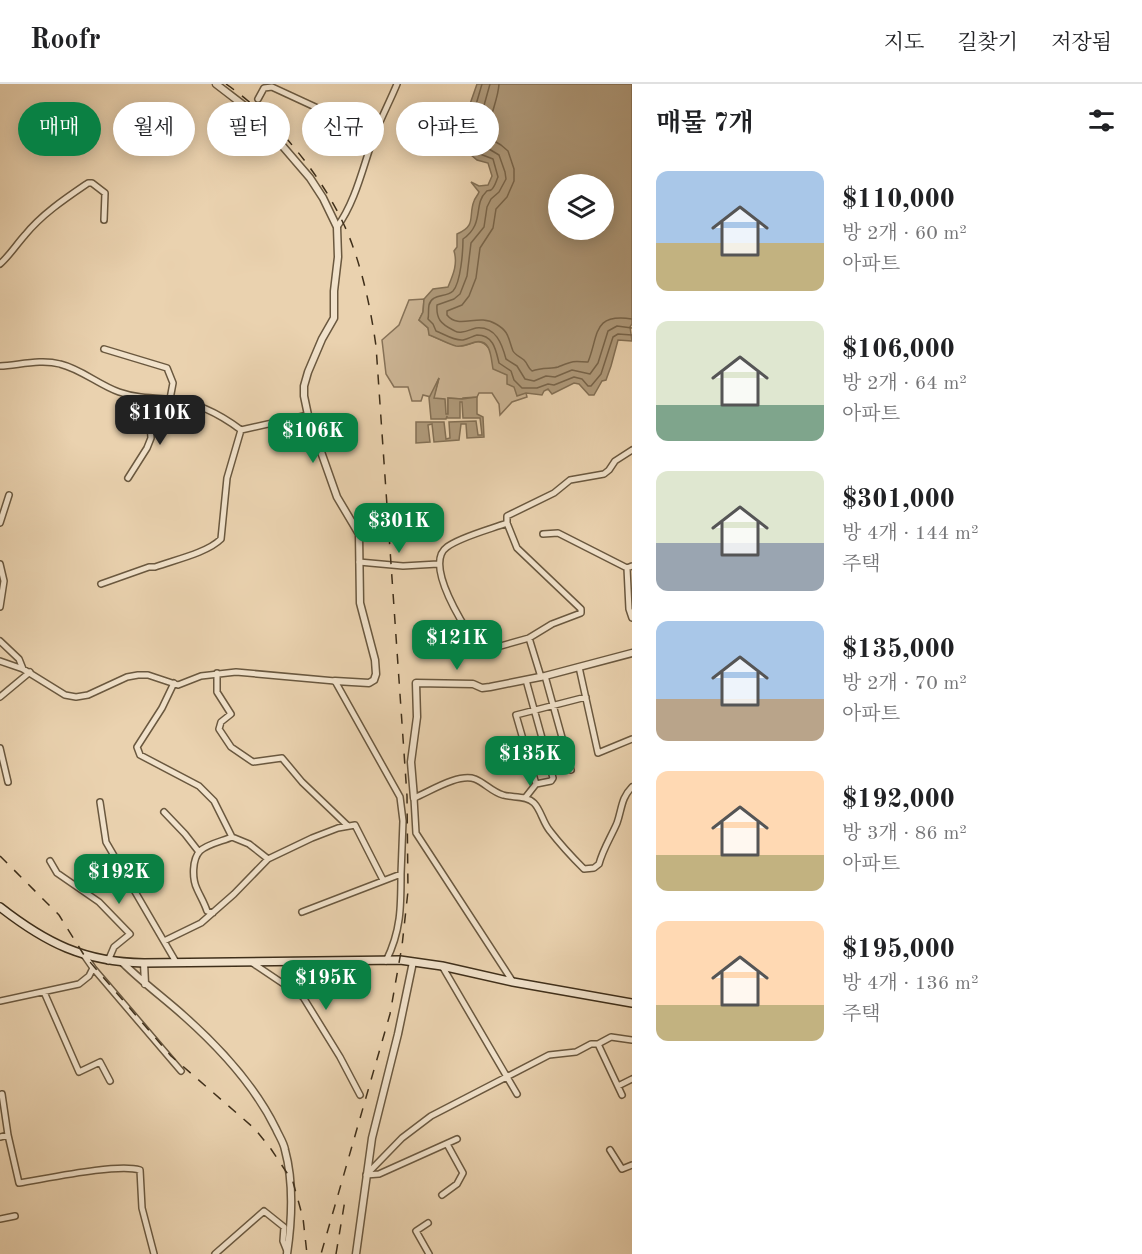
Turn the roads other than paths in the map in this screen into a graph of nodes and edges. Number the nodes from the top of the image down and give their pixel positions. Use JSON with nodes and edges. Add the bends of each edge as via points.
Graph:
{"nodes":[{"id":1,"x":216,"y":84,"type":"edge"},
{"id":2,"x":397,"y":84,"type":"edge"},
{"id":3,"x":258,"y":99,"type":"dead end"},
{"id":4,"x":304,"y":102,"type":"edge"},
{"id":5,"x":384,"y":113,"type":"edge"},
{"id":6,"x":368,"y":156,"type":"edge"},
{"id":7,"x":104,"y":220,"type":"dead end"},
{"id":8,"x":337,"y":227,"type":"junction"},
{"id":9,"x":0,"y":264,"type":"edge"},
{"id":10,"x":104,"y":349,"type":"dead end"},
{"id":11,"x":0,"y":366,"type":"edge"},
{"id":12,"x":170,"y":399,"type":"junction"},
{"id":13,"x":157,"y":400,"type":"junction"},
{"id":14,"x":309,"y":415,"type":"junction"},
{"id":15,"x":241,"y":430,"type":"junction"},
{"id":16,"x":632,"y":450,"type":"edge"},
{"id":17,"x":128,"y":478,"type":"dead end"},
{"id":18,"x":9,"y":495,"type":"dead end"},
{"id":19,"x":0,"y":523,"type":"edge"},
{"id":20,"x":507,"y":523,"type":"junction"},
{"id":21,"x":543,"y":534,"type":"dead end"},
{"id":22,"x":360,"y":562,"type":"junction"},
{"id":23,"x":0,"y":564,"type":"edge"},
{"id":24,"x":438,"y":564,"type":"junction"},
{"id":25,"x":630,"y":567,"type":"edge"},
{"id":26,"x":101,"y":584,"type":"dead end"},
{"id":27,"x":0,"y":608,"type":"edge"},
{"id":28,"x":632,"y":618,"type":"edge"},
{"id":29,"x":530,"y":638,"type":"junction"},
{"id":30,"x":0,"y":641,"type":"edge"},
{"id":31,"x":632,"y":653,"type":"edge"},
{"id":32,"x":0,"y":662,"type":"edge"},
{"id":33,"x":579,"y":667,"type":"junction"},
{"id":34,"x":23,"y":669,"type":"junction"},
{"id":35,"x":30,"y":672,"type":"junction"},
{"id":36,"x":217,"y":673,"type":"junction"},
{"id":37,"x":543,"y":677,"type":"junction"},
{"id":38,"x":526,"y":680,"type":"junction"},
{"id":39,"x":335,"y":681,"type":"junction"},
{"id":40,"x":174,"y":683,"type":"junction"},
{"id":41,"x":0,"y":697,"type":"edge"},
{"id":42,"x":586,"y":697,"type":"junction"},
{"id":43,"x":553,"y":705,"type":"junction"},
{"id":44,"x":534,"y":710,"type":"junction"},
{"id":45,"x":632,"y":739,"type":"edge"},
{"id":46,"x":0,"y":748,"type":"edge"},
{"id":47,"x":571,"y":770,"type":"dead end"},
{"id":48,"x":8,"y":782,"type":"dead end"},
{"id":49,"x":536,"y":784,"type":"junction"},
{"id":50,"x":632,"y":788,"type":"edge"},
{"id":51,"x":414,"y":798,"type":"junction"},
{"id":52,"x":525,"y":798,"type":"junction"},
{"id":53,"x":100,"y":802,"type":"dead end"},
{"id":54,"x":164,"y":812,"type":"dead end"},
{"id":55,"x":348,"y":826,"type":"junction"},
{"id":56,"x":232,"y":837,"type":"junction"},
{"id":57,"x":199,"y":852,"type":"junction"},
{"id":58,"x":268,"y":859,"type":"junction"},
{"id":59,"x":50,"y":861,"type":"dead end"},
{"id":60,"x":401,"y":874,"type":"junction"},
{"id":61,"x":383,"y":880,"type":"junction"},
{"id":62,"x":0,"y":907,"type":"edge"},
{"id":63,"x":302,"y":912,"type":"dead end"},
{"id":64,"x":213,"y":913,"type":"junction"},
{"id":65,"x":164,"y":941,"type":"junction"},
{"id":66,"x":84,"y":956,"type":"junction"},
{"id":67,"x":108,"y":961,"type":"junction"},
{"id":68,"x":386,"y":961,"type":"junction"},
{"id":69,"x":176,"y":962,"type":"junction"},
{"id":70,"x":251,"y":962,"type":"junction"},
{"id":71,"x":413,"y":962,"type":"junction"},
{"id":72,"x":123,"y":963,"type":"junction"},
{"id":73,"x":144,"y":963,"type":"junction"},
{"id":74,"x":442,"y":966,"type":"junction"},
{"id":75,"x":93,"y":968,"type":"junction"},
{"id":76,"x":513,"y":982,"type":"junction"},
{"id":77,"x":145,"y":984,"type":"junction"},
{"id":78,"x":44,"y":992,"type":"junction"},
{"id":79,"x":0,"y":1001,"type":"edge"},
{"id":80,"x":632,"y":1003,"type":"edge"},
{"id":81,"x":632,"y":1040,"type":"edge"},
{"id":82,"x":597,"y":1044,"type":"junction"},
{"id":83,"x":181,"y":1071,"type":"dead end"},
{"id":84,"x":507,"y":1078,"type":"junction"},
{"id":85,"x":632,"y":1079,"type":"edge"},
{"id":86,"x":110,"y":1081,"type":"dead end"},
{"id":87,"x":618,"y":1086,"type":"junction"},
{"id":88,"x":2,"y":1094,"type":"dead end"},
{"id":89,"x":517,"y":1094,"type":"dead end"},
{"id":90,"x":360,"y":1095,"type":"dead end"},
{"id":91,"x":622,"y":1095,"type":"dead end"},
{"id":92,"x":8,"y":1135,"type":"junction"},
{"id":93,"x":0,"y":1137,"type":"edge"},
{"id":94,"x":457,"y":1139,"type":"dead end"},
{"id":95,"x":447,"y":1144,"type":"junction"},
{"id":96,"x":610,"y":1150,"type":"dead end"},
{"id":97,"x":632,"y":1166,"type":"edge"},
{"id":98,"x":366,"y":1175,"type":"junction"},
{"id":99,"x":442,"y":1195,"type":"dead end"},
{"id":100,"x":15,"y":1216,"type":"dead end"},
{"id":101,"x":0,"y":1219,"type":"edge"},
{"id":102,"x":428,"y":1224,"type":"dead end"},
{"id":103,"x":287,"y":1253,"type":"edge"},
{"id":104,"x":154,"y":1254,"type":"edge"},
{"id":105,"x":215,"y":1254,"type":"edge"},
{"id":106,"x":356,"y":1254,"type":"edge"},
{"id":107,"x":429,"y":1254,"type":"edge"}],
"edges":[{"from":1,"to":8,"type":"street","via":[[255,114],[310,178]]},
{"from":2,"to":5,"type":"street"},
{"from":3,"to":4,"type":"street","via":[[264,88],[272,87]]},
{"from":6,"to":8,"type":"street"},
{"from":7,"to":9,"type":"street","via":[[105,193],[88,183],[38,221]]},
{"from":8,"to":14,"type":"street","via":[[334,318],[304,386]]},
{"from":10,"to":12,"type":"street","via":[[167,368],[173,382]]},
{"from":11,"to":13,"type":"street","via":[[60,364],[118,392]]},
{"from":12,"to":13,"type":"street"},
{"from":12,"to":15,"type":"street","via":[[200,406]]},
{"from":13,"to":17,"type":"street","via":[[150,422],[151,438]]},
{"from":14,"to":15,"type":"street"},
{"from":14,"to":22,"type":"street","via":[[337,497],[359,534]]},
{"from":15,"to":26,"type":"street","via":[[227,478],[221,539],[216,545]]},
{"from":16,"to":20,"type":"street","via":[[604,474],[570,480],[554,493],[507,516]]},
{"from":18,"to":19,"type":"street"},
{"from":20,"to":24,"type":"street","via":[[448,546]]},
{"from":20,"to":29,"type":"street","via":[[517,548],[581,609],[578,615],[552,624]]},
{"from":21,"to":25,"type":"street","via":[[558,533]]},
{"from":22,"to":24,"type":"street"},
{"from":22,"to":39,"type":"street","via":[[360,603],[376,674],[369,683]]},
{"from":23,"to":27,"type":"street","via":[[4,581]]},
{"from":24,"to":29,"type":"street","via":[[453,609],[477,646],[490,649]]},
{"from":25,"to":28,"type":"street"},
{"from":29,"to":37,"type":"street"},
{"from":30,"to":34,"type":"street","via":[[19,659]]},
{"from":31,"to":33,"type":"street"},
{"from":32,"to":34,"type":"street"},
{"from":33,"to":37,"type":"street"},
{"from":33,"to":42,"type":"street"},
{"from":34,"to":35,"type":"street"},
{"from":35,"to":40,"type":"street","via":[[65,695],[75,697],[138,675]]},
{"from":35,"to":41,"type":"street"},
{"from":36,"to":39,"type":"street"},
{"from":36,"to":40,"type":"street","via":[[183,684]]},
{"from":36,"to":55,"type":"street","via":[[217,692],[231,714],[219,729],[231,747],[253,762],[282,759]]},
{"from":37,"to":38,"type":"street"},
{"from":37,"to":43,"type":"street"},
{"from":38,"to":44,"type":"street"},
{"from":38,"to":51,"type":"street","via":[[482,688],[473,684],[416,683],[417,717],[411,762]]},
{"from":39,"to":60,"type":"street","via":[[400,797]]},
{"from":40,"to":56,"type":"street","via":[[137,750],[207,792]]},
{"from":42,"to":43,"type":"street"},
{"from":42,"to":45,"type":"street","via":[[598,753]]},
{"from":43,"to":44,"type":"street"},
{"from":43,"to":47,"type":"street"},
{"from":44,"to":49,"type":"street","via":[[553,778]]},
{"from":44,"to":49,"type":"street","via":[[516,715]]},
{"from":46,"to":48,"type":"street"},
{"from":49,"to":52,"type":"street"},
{"from":50,"to":52,"type":"street","via":[[625,794],[599,864],[588,870],[555,837],[533,802]]},
{"from":51,"to":52,"type":"street","via":[[456,779],[468,778],[498,794]]},
{"from":51,"to":76,"type":"street","via":[[416,833]]},
{"from":53,"to":65,"type":"street","via":[[106,842]]},
{"from":54,"to":57,"type":"street"},
{"from":55,"to":58,"type":"street"},
{"from":55,"to":61,"type":"street","via":[[355,825]]},
{"from":56,"to":57,"type":"street"},
{"from":56,"to":58,"type":"street"},
{"from":57,"to":64,"type":"street","via":[[195,887],[207,911]]},
{"from":58,"to":64,"type":"street"},
{"from":59,"to":67,"type":"street","via":[[57,873],[99,902],[130,934],[114,947]]},
{"from":60,"to":61,"type":"street"},
{"from":60,"to":68,"type":"street","via":[[396,941]]},
{"from":61,"to":63,"type":"street"},
{"from":62,"to":66,"type":"main road","via":[[49,942]]},
{"from":64,"to":65,"type":"street"},
{"from":65,"to":69,"type":"street"},
{"from":66,"to":67,"type":"main road"},
{"from":66,"to":75,"type":"street"},
{"from":67,"to":72,"type":"main road"},
{"from":68,"to":70,"type":"main road"},
{"from":68,"to":71,"type":"main road"},
{"from":69,"to":70,"type":"main road"},
{"from":69,"to":73,"type":"main road"},
{"from":70,"to":90,"type":"street","via":[[303,997]]},
{"from":71,"to":74,"type":"main road"},
{"from":71,"to":98,"type":"street"},
{"from":72,"to":73,"type":"main road"},
{"from":72,"to":77,"type":"street"},
{"from":73,"to":77,"type":"street"},
{"from":74,"to":76,"type":"main road"},
{"from":74,"to":84,"type":"street"},
{"from":75,"to":78,"type":"street","via":[[79,984]]},
{"from":75,"to":83,"type":"street"},
{"from":76,"to":80,"type":"main road"},
{"from":77,"to":103,"type":"street","via":[[225,1057],[271,1120],[285,1149],[291,1185]]},
{"from":78,"to":79,"type":"street"},
{"from":78,"to":86,"type":"street","via":[[79,1072],[100,1062]]},
{"from":81,"to":82,"type":"street","via":[[611,1037]]},
{"from":82,"to":84,"type":"street","via":[[576,1052],[549,1055]]},
{"from":82,"to":87,"type":"street"},
{"from":84,"to":89,"type":"street"},
{"from":84,"to":98,"type":"street","via":[[431,1116],[402,1138]]},
{"from":85,"to":87,"type":"street"},
{"from":87,"to":91,"type":"street"},
{"from":88,"to":92,"type":"street"},
{"from":92,"to":93,"type":"street"},
{"from":92,"to":104,"type":"street","via":[[19,1183],[94,1171],[140,1170],[142,1208]]},
{"from":94,"to":95,"type":"street"},
{"from":95,"to":98,"type":"street","via":[[379,1174]]},
{"from":95,"to":99,"type":"street","via":[[463,1173],[457,1184]]},
{"from":96,"to":97,"type":"street","via":[[622,1169]]},
{"from":98,"to":106,"type":"street"},
{"from":100,"to":101,"type":"street"},
{"from":102,"to":107,"type":"street","via":[[416,1231]]},
{"from":103,"to":105,"type":"street","via":[[284,1227],[264,1211]]}]}
